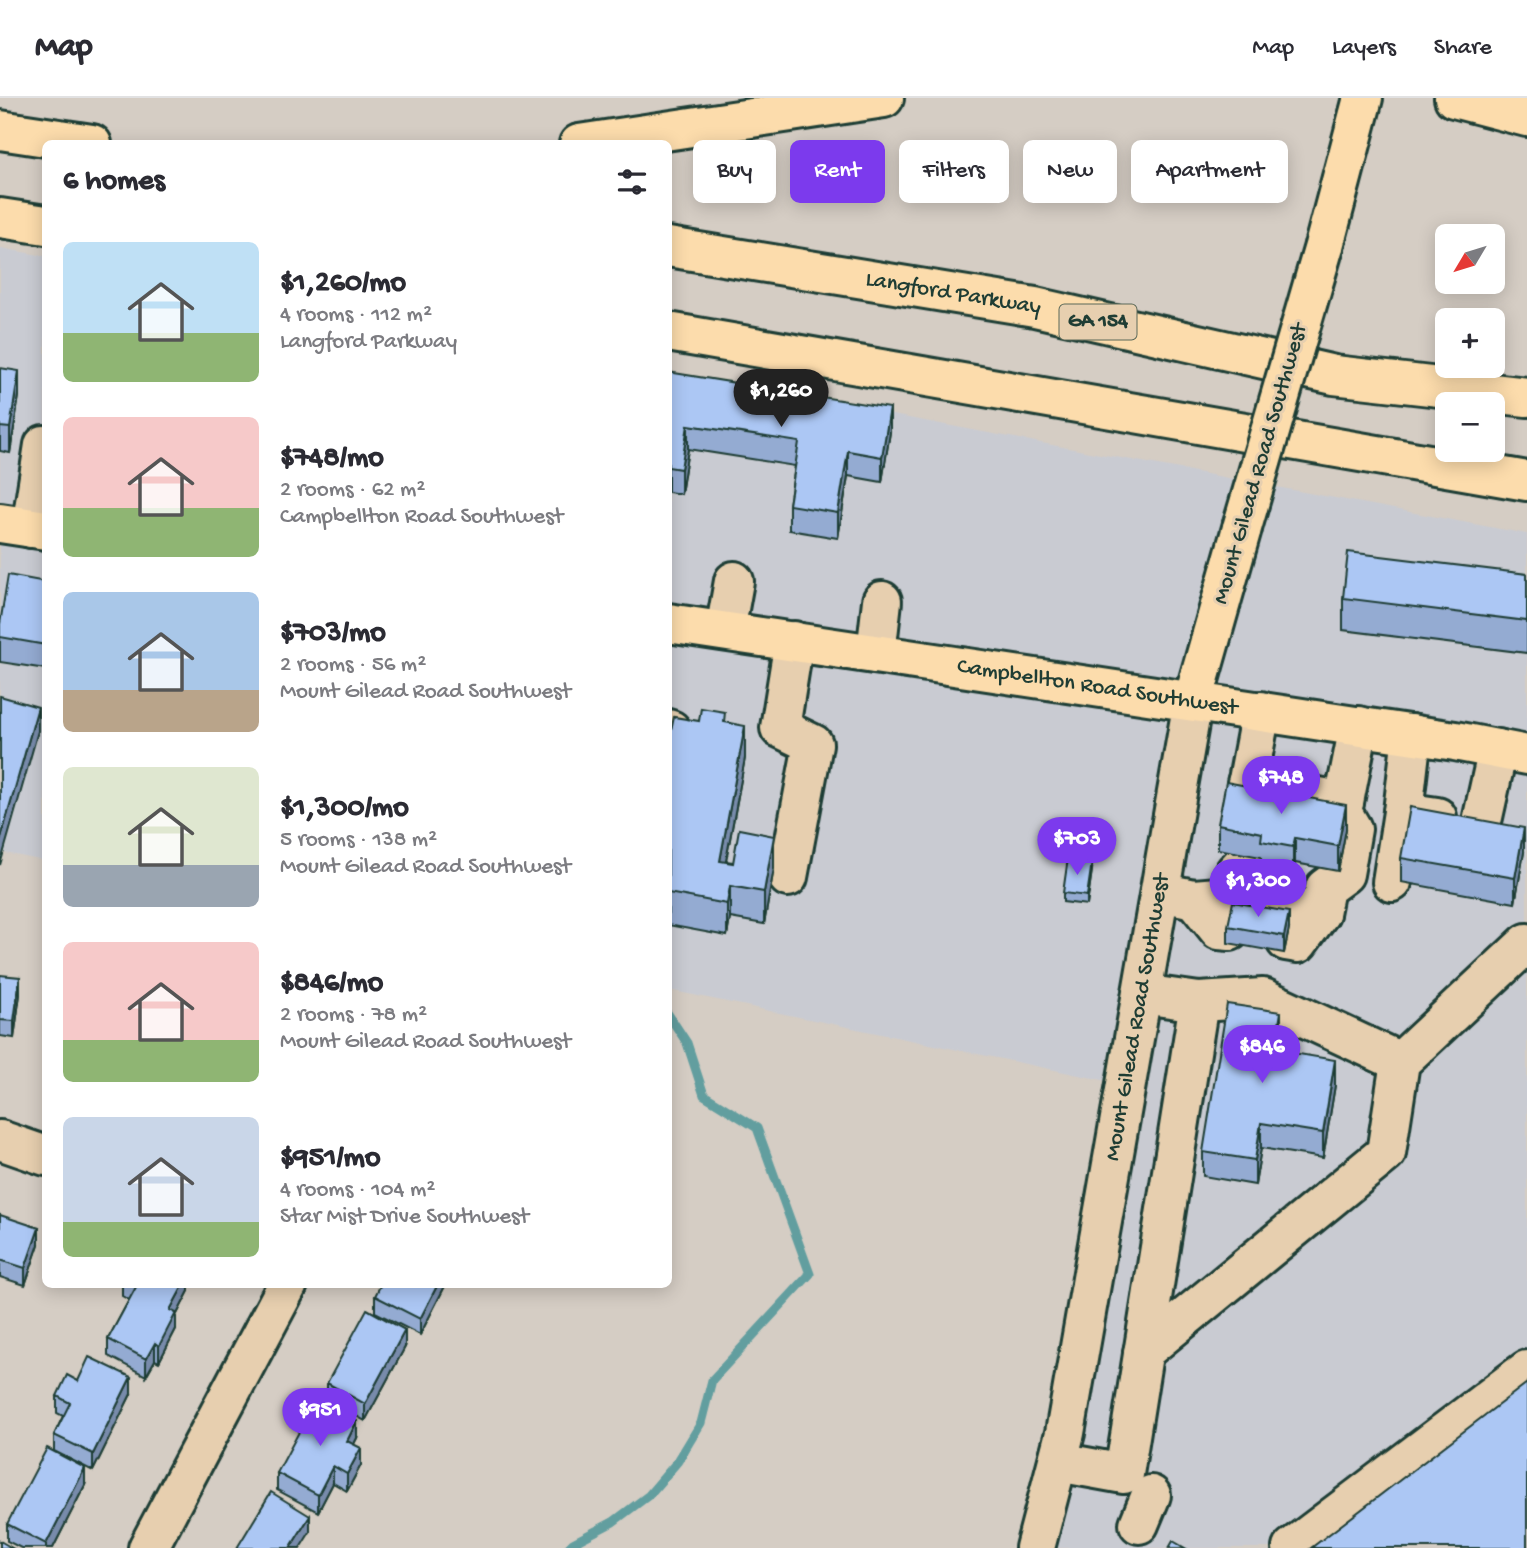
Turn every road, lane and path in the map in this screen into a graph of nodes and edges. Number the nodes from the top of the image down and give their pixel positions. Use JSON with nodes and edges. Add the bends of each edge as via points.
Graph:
{"nodes":[{"id":1,"x":884,"y":98,"type":"edge"},
{"id":2,"x":1363,"y":98,"type":"edge"},
{"id":3,"x":1454,"y":98,"type":"edge"},
{"id":4,"x":1527,"y":117,"type":"edge"},
{"id":5,"x":0,"y":130,"type":"edge"},
{"id":6,"x":66,"y":140,"type":"edge"},
{"id":7,"x":606,"y":140,"type":"edge"},
{"id":8,"x":0,"y":218,"type":"edge"},
{"id":9,"x":42,"y":224,"type":"edge"},
{"id":10,"x":672,"y":248,"type":"edge"},
{"id":11,"x":672,"y":333,"type":"edge"},
{"id":12,"x":1527,"y":397,"type":"edge"},
{"id":13,"x":42,"y":454,"type":"edge"},
{"id":14,"x":1527,"y":481,"type":"edge"},
{"id":15,"x":26,"y":527,"type":"edge"},
{"id":16,"x":734,"y":581,"type":"dead end"},
{"id":17,"x":882,"y":601,"type":"dead end"},
{"id":18,"x":672,"y":624,"type":"edge"},
{"id":19,"x":725,"y":631,"type":"junction"},
{"id":20,"x":794,"y":641,"type":"junction"},
{"id":21,"x":876,"y":654,"type":"junction"},
{"id":22,"x":1194,"y":701,"type":"junction"},
{"id":23,"x":1261,"y":711,"type":"junction"},
{"id":24,"x":1359,"y":726,"type":"junction"},
{"id":25,"x":1412,"y":734,"type":"junction"},
{"id":26,"x":1513,"y":752,"type":"edge"},
{"id":27,"x":1336,"y":813,"type":"junction"},
{"id":28,"x":1483,"y":817,"type":"edge"},
{"id":29,"x":788,"y":877,"type":"dead end"},
{"id":30,"x":1392,"y":882,"type":"dead end"},
{"id":31,"x":1218,"y":885,"type":"junction"},
{"id":32,"x":1320,"y":889,"type":"junction"},
{"id":33,"x":1286,"y":941,"type":"edge"},
{"id":34,"x":1527,"y":943,"type":"edge"},
{"id":35,"x":1142,"y":994,"type":"junction"},
{"id":36,"x":1199,"y":1002,"type":"junction"},
{"id":37,"x":1400,"y":1062,"type":"junction"},
{"id":38,"x":0,"y":1140,"type":"edge"},
{"id":39,"x":42,"y":1155,"type":"edge"},
{"id":40,"x":286,"y":1288,"type":"edge"},
{"id":41,"x":1143,"y":1352,"type":"junction"},
{"id":42,"x":1527,"y":1370,"type":"edge"},
{"id":43,"x":1058,"y":1462,"type":"junction"},
{"id":44,"x":148,"y":1548,"type":"edge"},
{"id":45,"x":1035,"y":1548,"type":"edge"},
{"id":46,"x":1292,"y":1548,"type":"edge"}],
"edges":[{"from":1,"to":7,"type":"main road"},
{"from":2,"to":22,"type":"main road","name":"Mount Gilead Road Southwest","bridge":true},
{"from":3,"to":4,"type":"main road"},
{"from":5,"to":6,"type":"main road"},
{"from":8,"to":9,"type":"main road"},
{"from":10,"to":12,"type":"main road","name":"Langford Parkway","number":"GA 154","via":[[1035,307],[1334,375]]},
{"from":11,"to":14,"type":"main road"},
{"from":13,"to":15,"type":"street"},
{"from":16,"to":19,"type":"street"},
{"from":17,"to":21,"type":"street"},
{"from":18,"to":19,"type":"main road","name":"Campbellton Road Southwest"},
{"from":19,"to":20,"type":"main road","name":"Campbellton Road Southwest"},
{"from":20,"to":21,"type":"main road","name":"Campbellton Road Southwest"},
{"from":20,"to":29,"type":"street","via":[[780,728],[813,744]]},
{"from":21,"to":22,"type":"main road","name":"Campbellton Road Southwest"},
{"from":22,"to":23,"type":"main road","name":"Campbellton Road Southwest"},
{"from":22,"to":31,"type":"street","name":"Mount Gilead Road Southwest"},
{"from":23,"to":24,"type":"main road","name":"Campbellton Road Southwest"},
{"from":23,"to":27,"type":"street","via":[[1246,799]]},
{"from":24,"to":25,"type":"main road","name":"Campbellton Road Southwest"},
{"from":24,"to":27,"type":"street"},
{"from":25,"to":26,"type":"main road","name":"Campbellton Road Southwest"},
{"from":25,"to":30,"type":"street","via":[[1420,814]]},
{"from":26,"to":28,"type":"street"},
{"from":27,"to":32,"type":"street","via":[[1352,829],[1344,874]]},
{"from":31,"to":32,"type":"street"},
{"from":31,"to":35,"type":"street","name":"Mount Gilead Road Southwest"},
{"from":32,"to":33,"type":"street","via":[[1298,943]]},
{"from":34,"to":37,"type":"street"},
{"from":35,"to":36,"type":"street"},
{"from":35,"to":43,"type":"street","name":"Mount Gilead Road Southwest"},
{"from":36,"to":37,"type":"street","via":[[1263,998]]},
{"from":36,"to":41,"type":"street"},
{"from":37,"to":41,"type":"street","via":[[1386,1153]]},
{"from":38,"to":39,"type":"street"},
{"from":40,"to":44,"type":"street"},
{"from":41,"to":43,"type":"street","via":[[1124,1474]]},
{"from":42,"to":46,"type":"street"},
{"from":43,"to":45,"type":"street","name":"Mount Gilead Road Southwest"}]}
